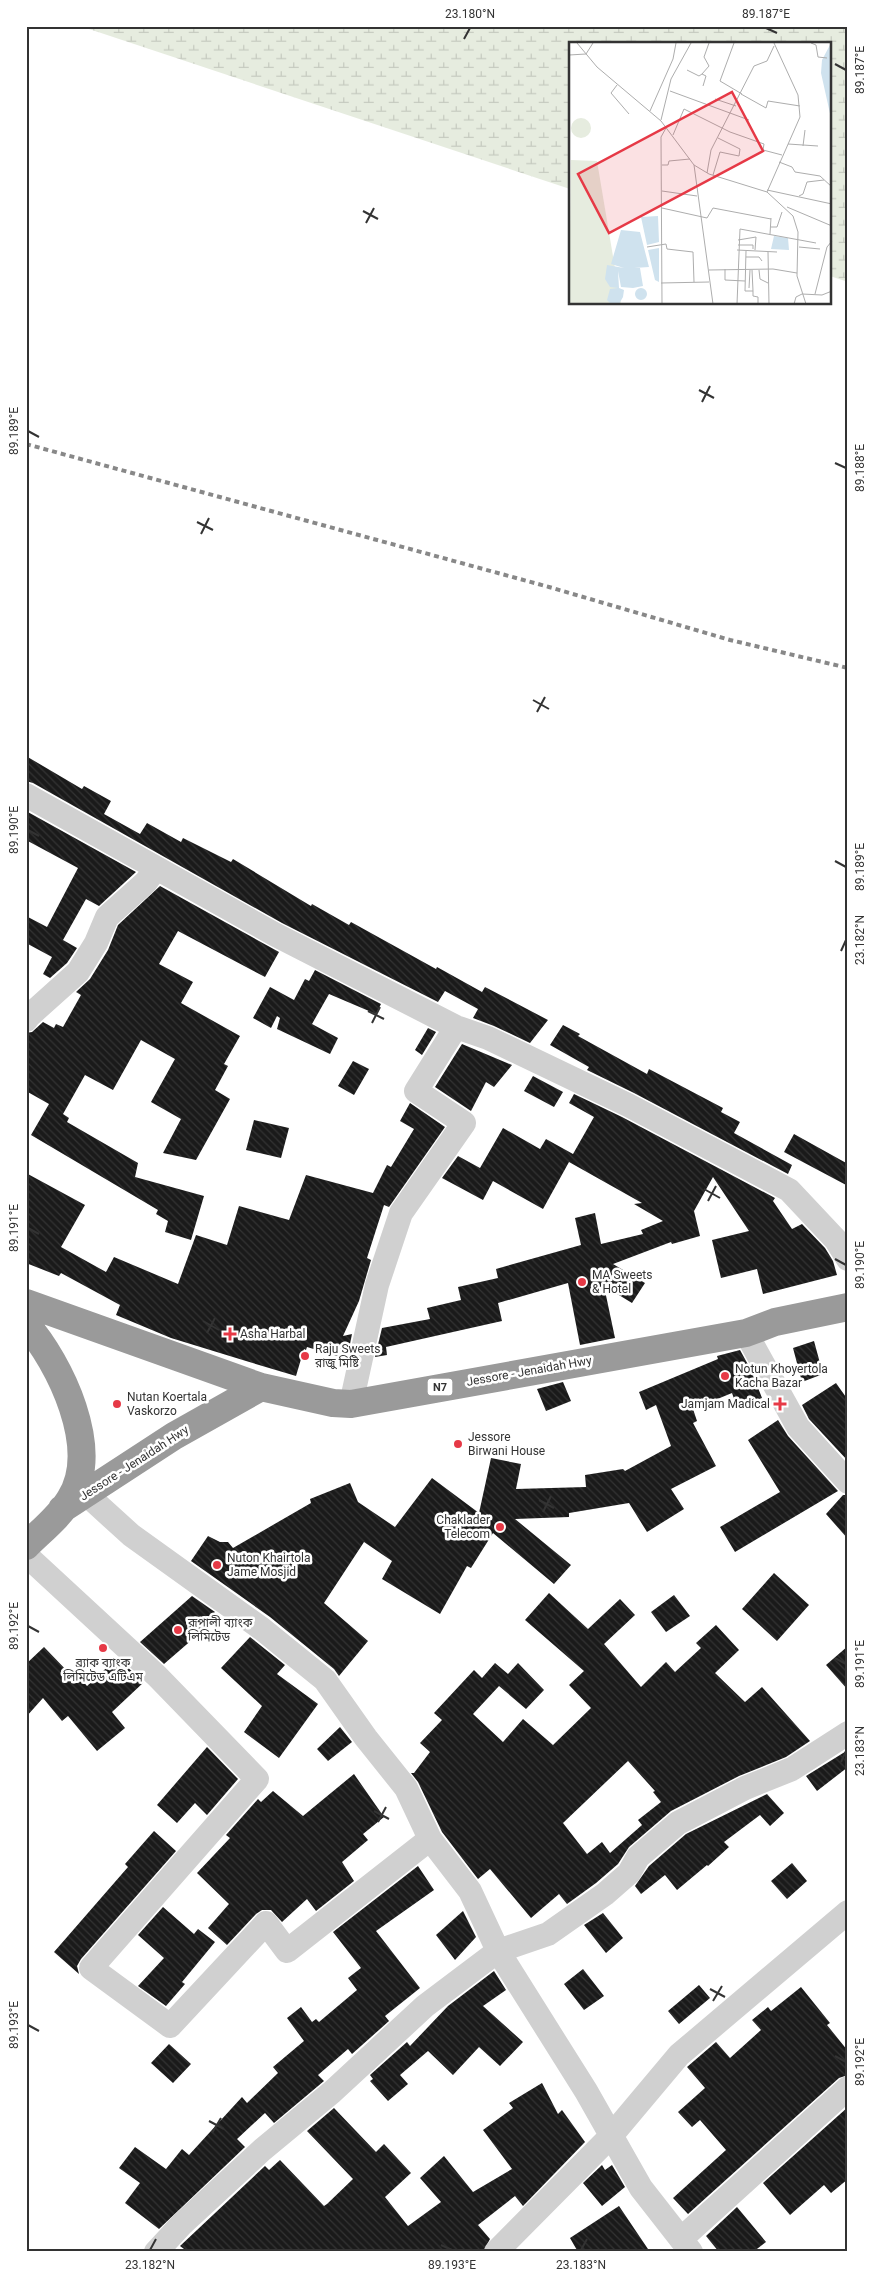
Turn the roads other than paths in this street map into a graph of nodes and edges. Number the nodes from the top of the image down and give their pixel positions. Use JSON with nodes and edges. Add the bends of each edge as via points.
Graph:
{"nodes":[{"id":1,"x":26,"y":795,"type":"edge"},
{"id":2,"x":156,"y":868,"type":"junction"},
{"id":3,"x":26,"y":1020,"type":"edge"},
{"id":4,"x":456,"y":1027,"type":"junction"},
{"id":5,"x":848,"y":1258,"type":"edge"},
{"id":6,"x":26,"y":1303,"type":"edge"},
{"id":7,"x":848,"y":1307,"type":"edge"},
{"id":8,"x":26,"y":1324,"type":"edge"},
{"id":9,"x":746,"y":1333,"type":"junction"},
{"id":10,"x":261,"y":1387,"type":"junction"},
{"id":11,"x":351,"y":1404,"type":"junction"},
{"id":12,"x":848,"y":1482,"type":"edge"},
{"id":13,"x":86,"y":1494,"type":"junction"},
{"id":14,"x":62,"y":1509,"type":"junction"},
{"id":15,"x":26,"y":1546,"type":"edge"},
{"id":16,"x":26,"y":1555,"type":"edge"},
{"id":17,"x":848,"y":1733,"type":"edge"},
{"id":18,"x":430,"y":1838,"type":"junction"},
{"id":19,"x":848,"y":1912,"type":"edge"},
{"id":20,"x":498,"y":1951,"type":"junction"},
{"id":21,"x":848,"y":2088,"type":"edge"},
{"id":22,"x":612,"y":2136,"type":"junction"},
{"id":23,"x":686,"y":2246,"type":"edge"},
{"id":24,"x":156,"y":2252,"type":"edge"},
{"id":25,"x":496,"y":2252,"type":"edge"}],
"edges":[{"from":1,"to":2,"type":"street"},
{"from":2,"to":3,"type":"street","via":[[146,882],[106,917],[96,943],[78,972]]},
{"from":2,"to":4,"type":"street","via":[[276,935]]},
{"from":4,"to":5,"type":"street","via":[[488,1038],[628,1105],[789,1190],[836,1240]]},
{"from":4,"to":11,"type":"street","via":[[416,1091],[464,1123],[401,1214],[377,1285]]},
{"from":6,"to":10,"type":"highway","number":"N7"},
{"from":7,"to":9,"type":"highway","name":"Jessore - Jenaidah Hwy","number":"N7","via":[[775,1322]]},
{"from":8,"to":14,"type":"highway","via":[[40,1340],[56,1369],[81,1440],[81,1469],[70,1499]]},
{"from":9,"to":11,"type":"highway","name":"Jessore - Jenaidah Hwy","number":"N7"},
{"from":9,"to":12,"type":"street","via":[[798,1427]]},
{"from":10,"to":11,"type":"highway","name":"Jessore - Jenaidah Hwy","number":"N7"},
{"from":10,"to":13,"type":"highway","name":"Jessore - Jenaidah Hwy","via":[[174,1436]]},
{"from":13,"to":14,"type":"highway","name":"Jessore - Jenaidah Hwy"},
{"from":13,"to":18,"type":"street","via":[[130,1535],[262,1629],[325,1680],[406,1788]]},
{"from":14,"to":15,"type":"highway"},
{"from":16,"to":18,"type":"street","via":[[157,1676],[257,1778],[91,1968],[170,2026],[266,1923],[287,1951]]},
{"from":17,"to":20,"type":"street","via":[[792,1769],[745,1788],[678,1823],[638,1857],[629,1873],[605,1894],[548,1934]]},
{"from":18,"to":20,"type":"street","via":[[470,1891]]},
{"from":19,"to":22,"type":"street","via":[[679,2056]]},
{"from":20,"to":22,"type":"street"},
{"from":20,"to":24,"type":"street","via":[[425,2006],[332,2092],[262,2150]]},
{"from":21,"to":23,"type":"street"},
{"from":22,"to":23,"type":"street","via":[[642,2188]]},
{"from":22,"to":25,"type":"street"}]}
